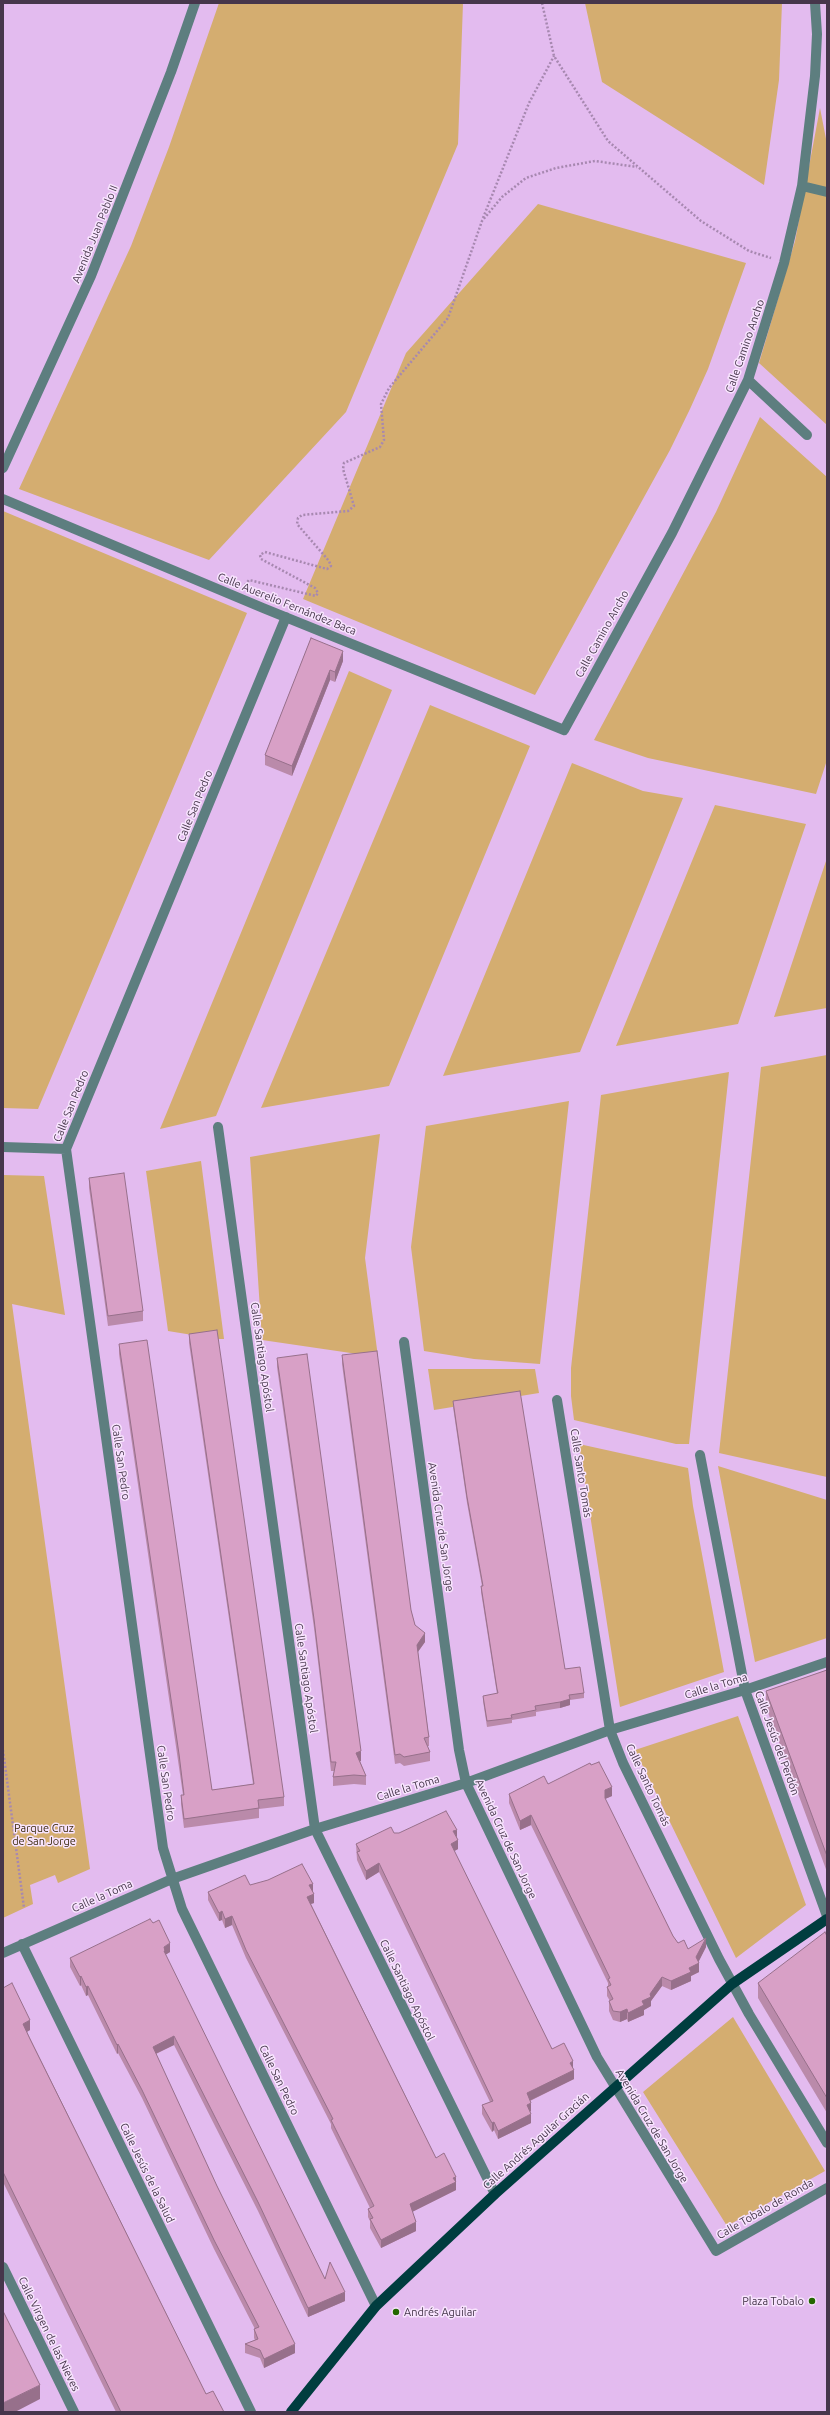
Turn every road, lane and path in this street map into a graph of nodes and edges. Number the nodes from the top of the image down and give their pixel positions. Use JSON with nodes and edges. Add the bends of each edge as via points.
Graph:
{"nodes":[{"id":1,"x":195,"y":3,"type":"edge"},
{"id":2,"x":542,"y":3,"type":"edge"},
{"id":3,"x":815,"y":3,"type":"edge"},
{"id":4,"x":554,"y":56,"type":"junction"},
{"id":5,"x":636,"y":167,"type":"junction"},
{"id":6,"x":802,"y":186,"type":"junction"},
{"id":7,"x":827,"y":192,"type":"edge"},
{"id":8,"x":482,"y":221,"type":"junction"},
{"id":9,"x":784,"y":263,"type":"junction"},
{"id":10,"x":748,"y":380,"type":"junction"},
{"id":11,"x":807,"y":435,"type":"dead end"},
{"id":12,"x":3,"y":468,"type":"edge"},
{"id":13,"x":3,"y":499,"type":"edge"},
{"id":14,"x":240,"y":598,"type":"junction"},
{"id":15,"x":286,"y":617,"type":"junction"},
{"id":16,"x":564,"y":730,"type":"joint"},
{"id":17,"x":218,"y":1127,"type":"dead end"},
{"id":18,"x":3,"y":1147,"type":"edge"},
{"id":19,"x":66,"y":1149,"type":"junction"},
{"id":20,"x":404,"y":1342,"type":"dead end"},
{"id":21,"x":557,"y":1400,"type":"dead end"},
{"id":22,"x":700,"y":1455,"type":"dead end"},
{"id":23,"x":827,"y":1662,"type":"edge"},
{"id":24,"x":745,"y":1690,"type":"junction"},
{"id":25,"x":610,"y":1730,"type":"junction"},
{"id":26,"x":3,"y":1750,"type":"edge"},
{"id":27,"x":466,"y":1783,"type":"junction"},
{"id":28,"x":315,"y":1829,"type":"junction"},
{"id":29,"x":172,"y":1879,"type":"junction"},
{"id":30,"x":24,"y":1908,"type":"dead end"},
{"id":31,"x":827,"y":1916,"type":"edge"},
{"id":32,"x":827,"y":1919,"type":"edge"},
{"id":33,"x":22,"y":1944,"type":"junction"},
{"id":34,"x":3,"y":1953,"type":"edge"},
{"id":35,"x":732,"y":1984,"type":"junction"},
{"id":36,"x":614,"y":2086,"type":"junction"},
{"id":37,"x":827,"y":2143,"type":"edge"},
{"id":38,"x":827,"y":2188,"type":"edge"},
{"id":39,"x":495,"y":2194,"type":"junction"},
{"id":40,"x":716,"y":2251,"type":"joint"},
{"id":41,"x":3,"y":2266,"type":"edge"},
{"id":42,"x":376,"y":2306,"type":"junction"},
{"id":43,"x":74,"y":2412,"type":"edge"},
{"id":44,"x":251,"y":2412,"type":"edge"},
{"id":45,"x":291,"y":2412,"type":"edge"}],
"edges":[{"from":1,"to":12,"type":"street","name":"Avenida Juan Pablo II","via":[[169,79],[92,276]]},
{"from":2,"to":4,"type":"path"},
{"from":3,"to":6,"type":"street","name":"Calle Camino Ancho","via":[[815,76]]},
{"from":4,"to":5,"type":"path","via":[[608,141]]},
{"from":4,"to":8,"type":"path","via":[[529,103]]},
{"from":5,"to":8,"type":"path","via":[[595,161],[556,168],[526,178],[502,197]]},
{"from":5,"to":9,"type":"path","via":[[701,221],[749,251]]},
{"from":6,"to":7,"type":"street"},
{"from":6,"to":9,"type":"street","name":"Calle Camino Ancho"},
{"from":8,"to":14,"type":"path","via":[[448,318],[389,388],[382,404],[384,440],[380,448],[344,463],[343,469],[354,506],[348,511],[302,515],[298,518],[297,524],[329,560],[331,566],[327,570],[265,552],[260,555],[261,559],[315,588],[318,592],[316,596],[249,580]]},
{"from":9,"to":10,"type":"street","name":"Calle Camino Ancho"},
{"from":10,"to":11,"type":"street"},
{"from":10,"to":16,"type":"street","name":"Calle Camino Ancho","via":[[672,533]]},
{"from":13,"to":14,"type":"street","name":"Calle Auerelio Fernández Baca"},
{"from":14,"to":15,"type":"street","name":"Calle Auerelio Fernández Baca"},
{"from":15,"to":16,"type":"street","name":"Calle Auerelio Fernández Baca"},
{"from":15,"to":19,"type":"street","name":"Calle San Pedro"},
{"from":17,"to":28,"type":"street","name":"Calle Santiago Apóstol"},
{"from":18,"to":19,"type":"street"},
{"from":19,"to":29,"type":"street","name":"Calle San Pedro","via":[[163,1848]]},
{"from":20,"to":27,"type":"street","name":"Avenida Cruz de San Jorge","via":[[459,1750]]},
{"from":21,"to":25,"type":"street","name":"Calle Santo Tomás"},
{"from":22,"to":24,"type":"street","name":"Calle Jesús del Perdón"},
{"from":23,"to":24,"type":"street","name":"Calle la Toma"},
{"from":24,"to":25,"type":"street","name":"Calle la Toma"},
{"from":24,"to":31,"type":"street","name":"Calle Jesús del Perdón"},
{"from":25,"to":27,"type":"street","name":"Calle la Toma"},
{"from":25,"to":35,"type":"street","name":"Calle Santo Tomás","via":[[623,1763]]},
{"from":26,"to":30,"type":"path"},
{"from":27,"to":28,"type":"street","name":"Calle la Toma"},
{"from":27,"to":36,"type":"street","name":"Avenida Cruz de San Jorge","via":[[587,2036]]},
{"from":28,"to":29,"type":"street","name":"Calle la Toma"},
{"from":28,"to":39,"type":"street","name":"Calle Santiago Apóstol"},
{"from":29,"to":33,"type":"street","name":"Calle la Toma"},
{"from":29,"to":42,"type":"street","name":"Calle San Pedro","via":[[182,1909]]},
{"from":32,"to":35,"type":"main road","name":"Calle Andrés Aguilar Gracián"},
{"from":33,"to":34,"type":"street","name":"Calle la Toma"},
{"from":33,"to":44,"type":"street","name":"Calle Jesús de la Salud"},
{"from":35,"to":36,"type":"main road","name":"Calle Andrés Aguilar Gracián"},
{"from":35,"to":37,"type":"street","name":"Calle Santo Tomás"},
{"from":36,"to":39,"type":"main road","name":"Calle Andrés Aguilar Gracián"},
{"from":36,"to":40,"type":"street","name":"Avenida Cruz de San Jorge"},
{"from":38,"to":40,"type":"street","name":"Calle Tobalo de Ronda"},
{"from":39,"to":42,"type":"main road","name":"Calle Andrés Aguilar Gracián"},
{"from":41,"to":43,"type":"street","name":"Calle Virgen de las Nieves"},
{"from":42,"to":45,"type":"main road","name":"Calle Andrés Aguilar Gracián"}]}
